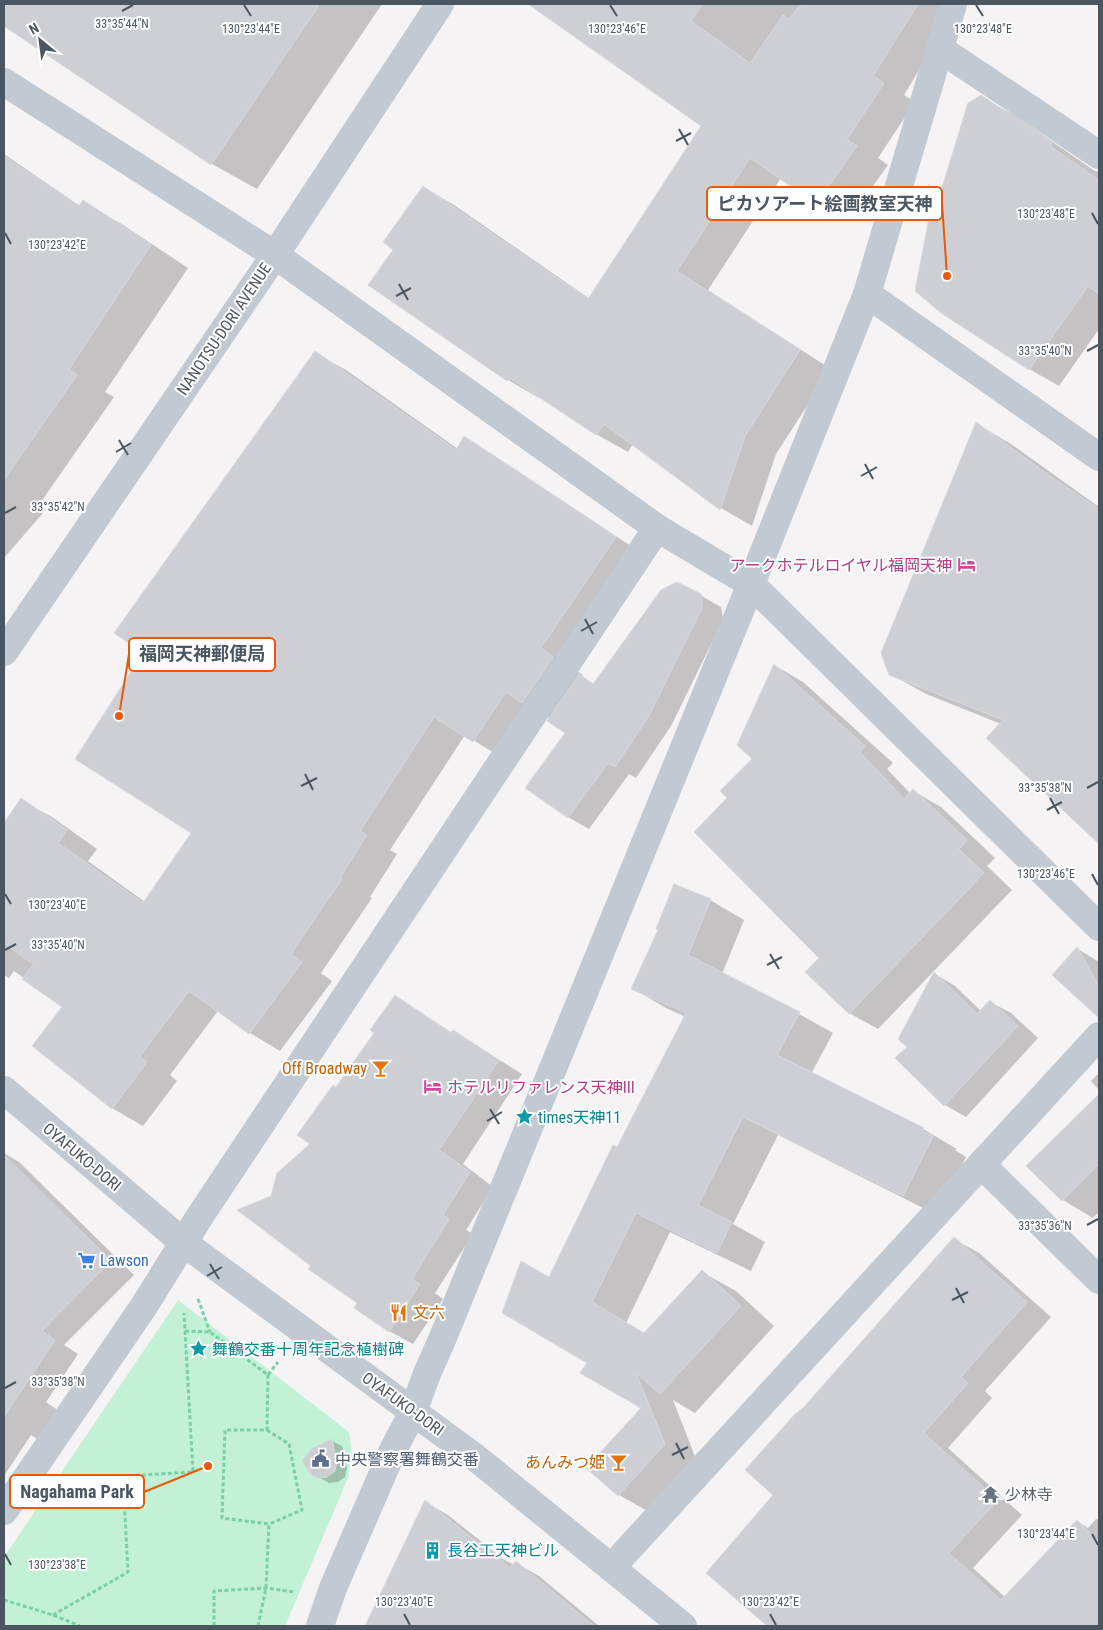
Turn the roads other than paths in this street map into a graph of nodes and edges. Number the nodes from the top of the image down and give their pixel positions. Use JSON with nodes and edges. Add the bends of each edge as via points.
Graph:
{"nodes":[{"id":1,"x":440,"y":4,"type":"edge"},
{"id":2,"x":954,"y":4,"type":"edge"},
{"id":3,"x":940,"y":49,"type":"junction"},
{"id":4,"x":4,"y":82,"type":"edge"},
{"id":5,"x":1099,"y":155,"type":"edge"},
{"id":6,"x":275,"y":255,"type":"junction"},
{"id":7,"x":867,"y":294,"type":"junction"},
{"id":8,"x":1099,"y":457,"type":"edge"},
{"id":9,"x":658,"y":528,"type":"junction"},
{"id":10,"x":751,"y":584,"type":"junction"},
{"id":11,"x":4,"y":652,"type":"edge"},
{"id":12,"x":1099,"y":927,"type":"edge"},
{"id":13,"x":1099,"y":1036,"type":"edge"},
{"id":14,"x":4,"y":1090,"type":"edge"},
{"id":15,"x":982,"y":1164,"type":"junction"},
{"id":16,"x":184,"y":1243,"type":"junction"},
{"id":17,"x":1099,"y":1280,"type":"edge"},
{"id":18,"x":413,"y":1412,"type":"junction"},
{"id":19,"x":4,"y":1511,"type":"edge"},
{"id":20,"x":611,"y":1568,"type":"junction"},
{"id":21,"x":320,"y":1626,"type":"edge"},
{"id":22,"x":683,"y":1626,"type":"edge"}],
"edges":[{"from":1,"to":6,"type":"street","name":"NANOTSU-DORI AVENUE"},
{"from":2,"to":3,"type":"street"},
{"from":3,"to":5,"type":"street"},
{"from":3,"to":7,"type":"street"},
{"from":4,"to":6,"type":"street"},
{"from":6,"to":9,"type":"street"},
{"from":6,"to":11,"type":"street","name":"NANOTSU-DORI AVENUE"},
{"from":7,"to":8,"type":"street"},
{"from":7,"to":10,"type":"street"},
{"from":9,"to":10,"type":"street"},
{"from":9,"to":16,"type":"street"},
{"from":10,"to":12,"type":"street"},
{"from":10,"to":18,"type":"street"},
{"from":13,"to":15,"type":"street"},
{"from":14,"to":16,"type":"street","name":"OYAFUKO-DORI"},
{"from":15,"to":17,"type":"street"},
{"from":15,"to":20,"type":"street"},
{"from":16,"to":18,"type":"street","name":"OYAFUKO-DORI"},
{"from":16,"to":19,"type":"street"},
{"from":18,"to":20,"type":"street","name":"OYAFUKO-DORI","via":[[476,1458]]},
{"from":18,"to":21,"type":"street","via":[[333,1588]]},
{"from":20,"to":22,"type":"street","name":"OYAFUKO-DORI"}]}
